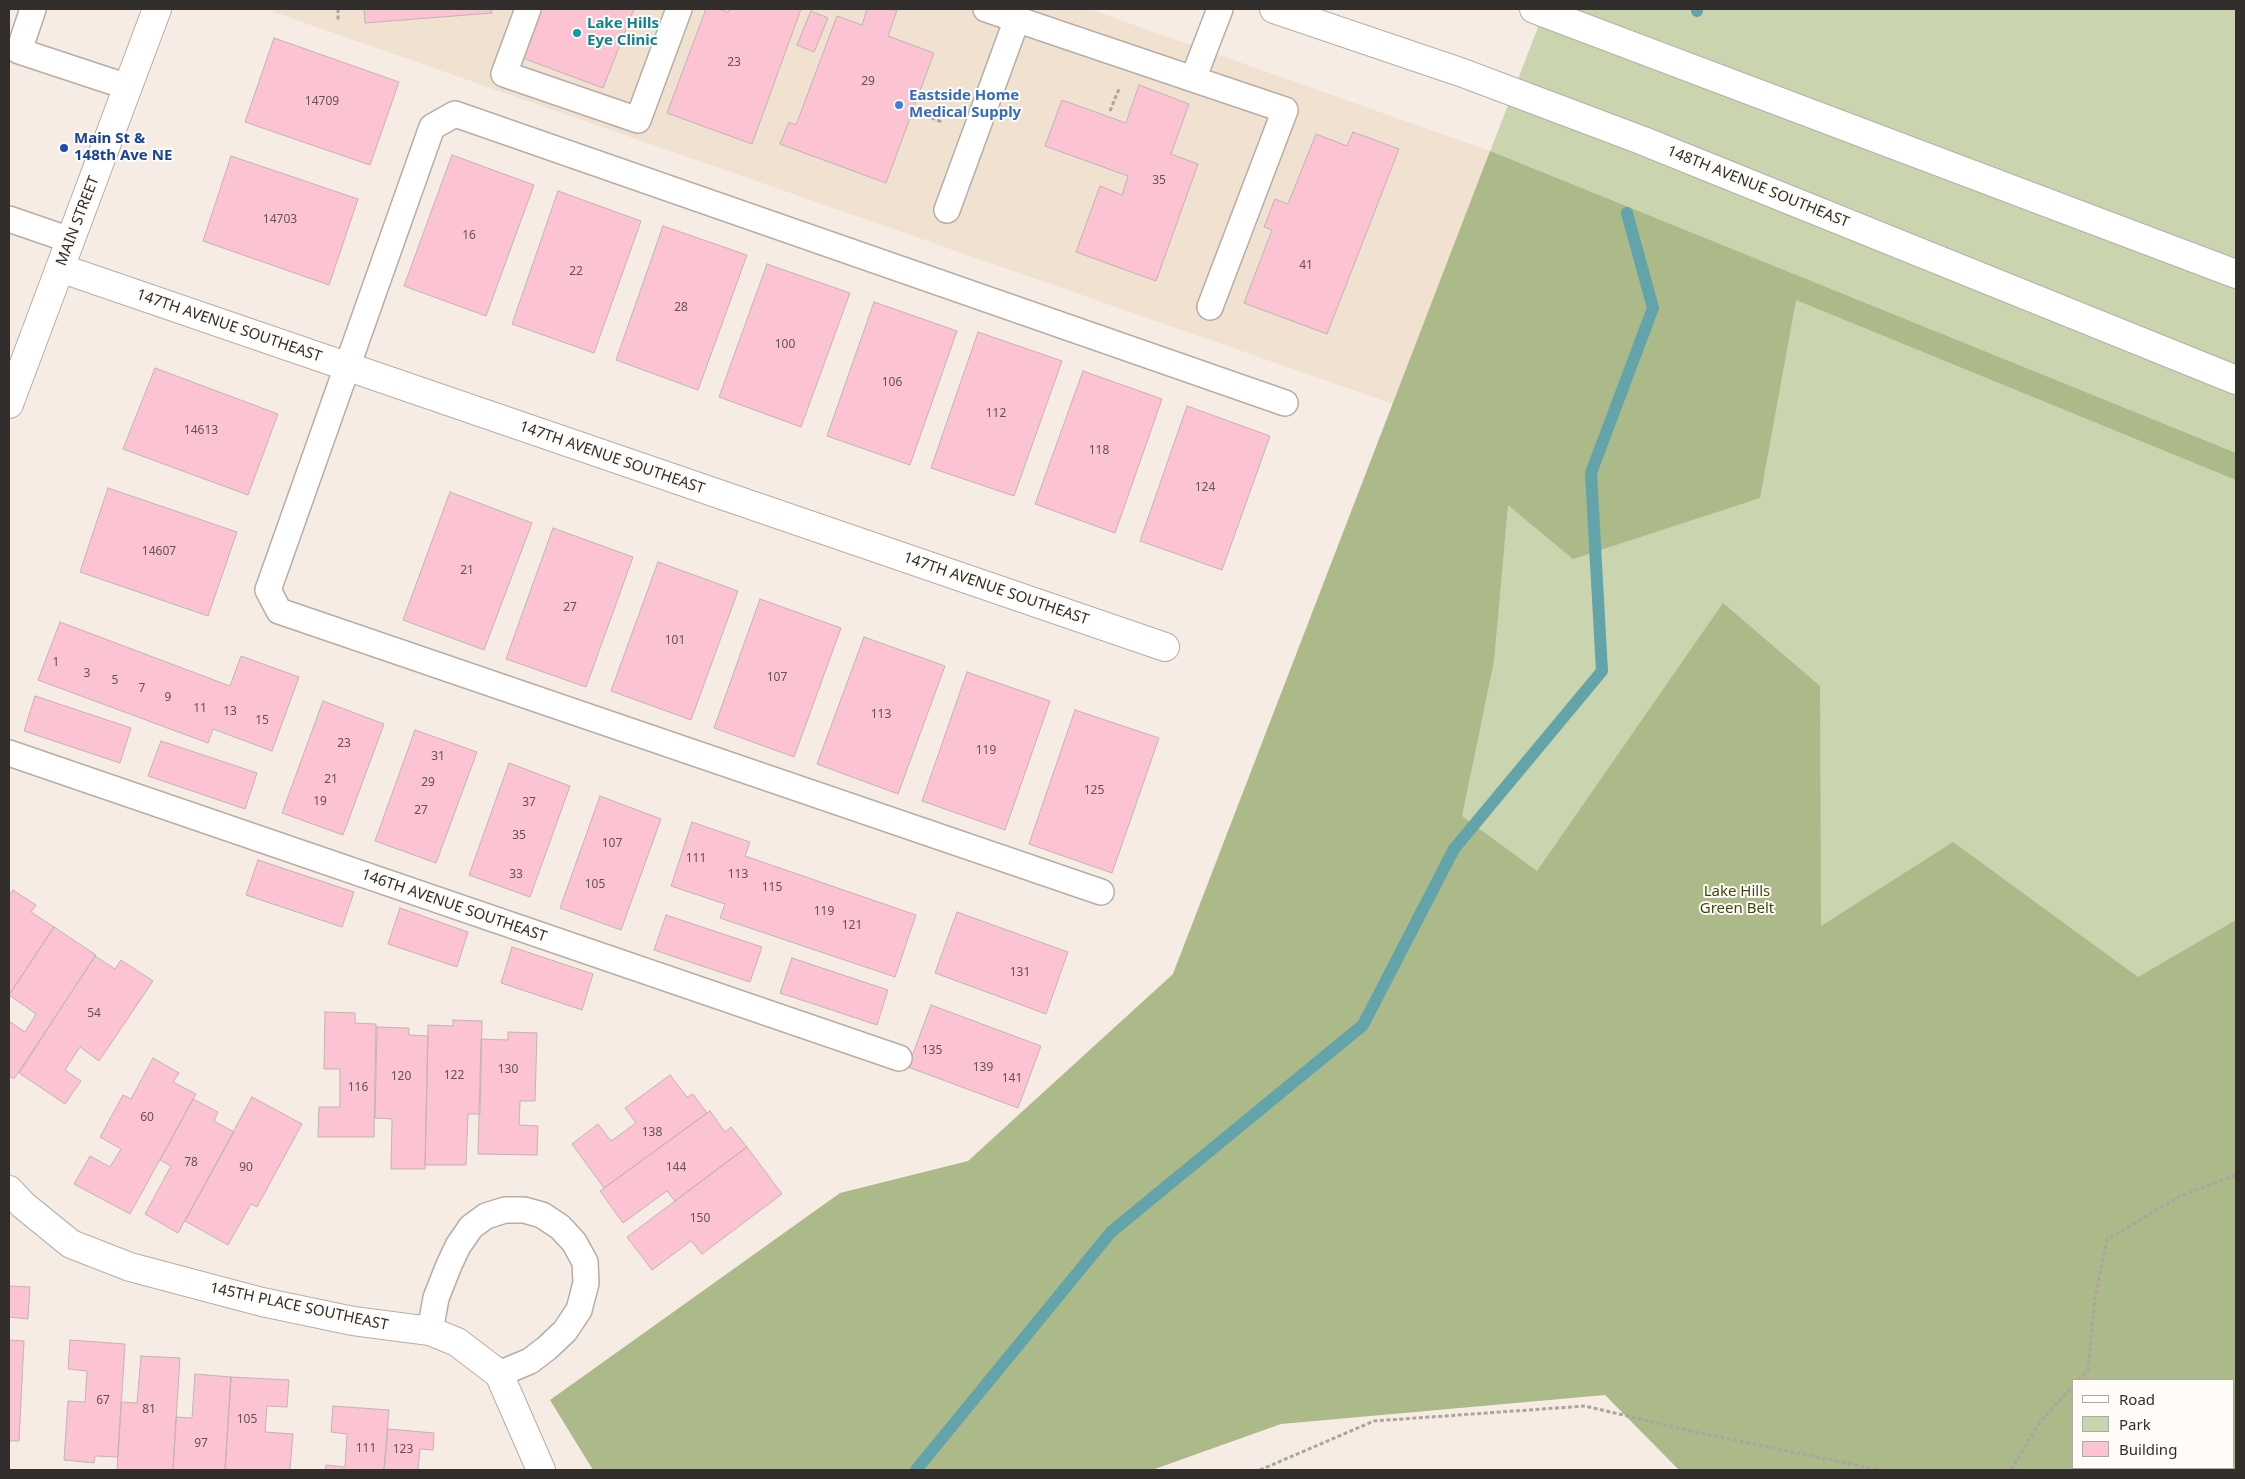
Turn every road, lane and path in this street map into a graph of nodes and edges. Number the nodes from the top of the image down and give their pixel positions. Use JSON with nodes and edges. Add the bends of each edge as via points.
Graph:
{"nodes":[{"id":1,"x":33,"y":9,"type":"edge"},
{"id":2,"x":156,"y":9,"type":"edge"},
{"id":3,"x":338,"y":9,"type":"edge"},
{"id":4,"x":528,"y":9,"type":"edge"},
{"id":5,"x":679,"y":9,"type":"edge"},
{"id":6,"x":986,"y":9,"type":"edge"},
{"id":7,"x":1220,"y":9,"type":"edge"},
{"id":8,"x":1274,"y":9,"type":"edge"},
{"id":9,"x":1534,"y":9,"type":"edge"},
{"id":10,"x":1017,"y":19,"type":"junction"},
{"id":11,"x":338,"y":21,"type":"dead end"},
{"id":12,"x":1193,"y":79,"type":"junction"},
{"id":13,"x":1121,"y":84,"type":"dead end"},
{"id":14,"x":128,"y":87,"type":"junction"},
{"id":15,"x":913,"y":111,"type":"dead end"},
{"id":16,"x":1110,"y":111,"type":"dead end"},
{"id":17,"x":945,"y":123,"type":"dead end"},
{"id":18,"x":947,"y":210,"type":"dead end"},
{"id":19,"x":9,"y":219,"type":"edge"},
{"id":20,"x":70,"y":240,"type":"junction"},
{"id":21,"x":60,"y":268,"type":"junction"},
{"id":22,"x":2236,"y":274,"type":"edge"},
{"id":23,"x":1210,"y":306,"type":"dead end"},
{"id":24,"x":347,"y":367,"type":"junction"},
{"id":25,"x":2224,"y":370,"type":"edge"},
{"id":26,"x":2236,"y":380,"type":"edge"},
{"id":27,"x":1285,"y":403,"type":"dead end"},
{"id":28,"x":9,"y":404,"type":"edge"},
{"id":29,"x":1165,"y":647,"type":"dead end"},
{"id":30,"x":9,"y":753,"type":"edge"},
{"id":31,"x":1101,"y":892,"type":"dead end"},
{"id":32,"x":899,"y":1058,"type":"dead end"},
{"id":33,"x":2236,"y":1175,"type":"edge"},
{"id":34,"x":9,"y":1190,"type":"edge"},
{"id":35,"x":430,"y":1331,"type":"junction"},
{"id":36,"x":499,"y":1374,"type":"junction"},
{"id":37,"x":2079,"y":1379,"type":"edge"},
{"id":38,"x":2072,"y":1387,"type":"edge"},
{"id":39,"x":542,"y":1470,"type":"edge"},
{"id":40,"x":1260,"y":1470,"type":"edge"},
{"id":41,"x":1880,"y":1470,"type":"edge"},
{"id":42,"x":2011,"y":1470,"type":"edge"}],
"edges":[{"from":1,"to":14,"type":"lane","via":[[19,51]]},
{"from":2,"to":14,"type":"street","name":"MAIN STREET"},
{"from":3,"to":11,"type":"path"},
{"from":4,"to":5,"type":"lane","via":[[504,74],[638,120]]},
{"from":6,"to":10,"type":"lane"},
{"from":7,"to":12,"type":"lane"},
{"from":8,"to":25,"type":"street","name":"148TH AVENUE SOUTHEAST","via":[[1464,74],[1641,140]]},
{"from":9,"to":22,"type":"street"},
{"from":10,"to":12,"type":"lane"},
{"from":10,"to":18,"type":"lane"},
{"from":12,"to":23,"type":"lane","via":[[1285,110]]},
{"from":13,"to":16,"type":"path"},
{"from":14,"to":20,"type":"street","name":"MAIN STREET"},
{"from":15,"to":17,"type":"path"},
{"from":19,"to":20,"type":"lane"},
{"from":20,"to":21,"type":"street","name":"MAIN STREET"},
{"from":21,"to":24,"type":"street","name":"147TH AVENUE SOUTHEAST"},
{"from":21,"to":28,"type":"street","name":"MAIN STREET"},
{"from":24,"to":27,"type":"lane","via":[[432,127],[455,114]]},
{"from":24,"to":29,"type":"street","name":"147TH AVENUE SOUTHEAST"},
{"from":24,"to":31,"type":"lane","via":[[268,590],[279,611]]},
{"from":25,"to":26,"type":"street","name":"148TH AVENUE SOUTHEAST"},
{"from":30,"to":32,"type":"lane","name":"146TH AVENUE SOUTHEAST"},
{"from":33,"to":37,"type":"path","via":[[2178,1197],[2107,1240],[2095,1298],[2088,1370]]},
{"from":34,"to":35,"type":"street","name":"145TH PLACE SOUTHEAST","via":[[72,1244],[130,1267],[196,1286],[353,1321]]},
{"from":35,"to":36,"type":"street","name":"145TH PLACE SOUTHEAST","via":[[457,1342]]},
{"from":35,"to":36,"type":"lane","via":[[436,1298],[449,1265],[472,1227],[486,1216],[505,1210],[524,1210],[542,1215],[574,1242],[585,1262],[586,1283],[579,1310],[565,1331],[547,1348],[530,1361]]},
{"from":36,"to":39,"type":"street","name":"145TH PLACE SOUTHEAST"},
{"from":38,"to":42,"type":"path","via":[[2040,1422]]},
{"from":40,"to":41,"type":"path","via":[[1374,1421],[1585,1406]]}]}
